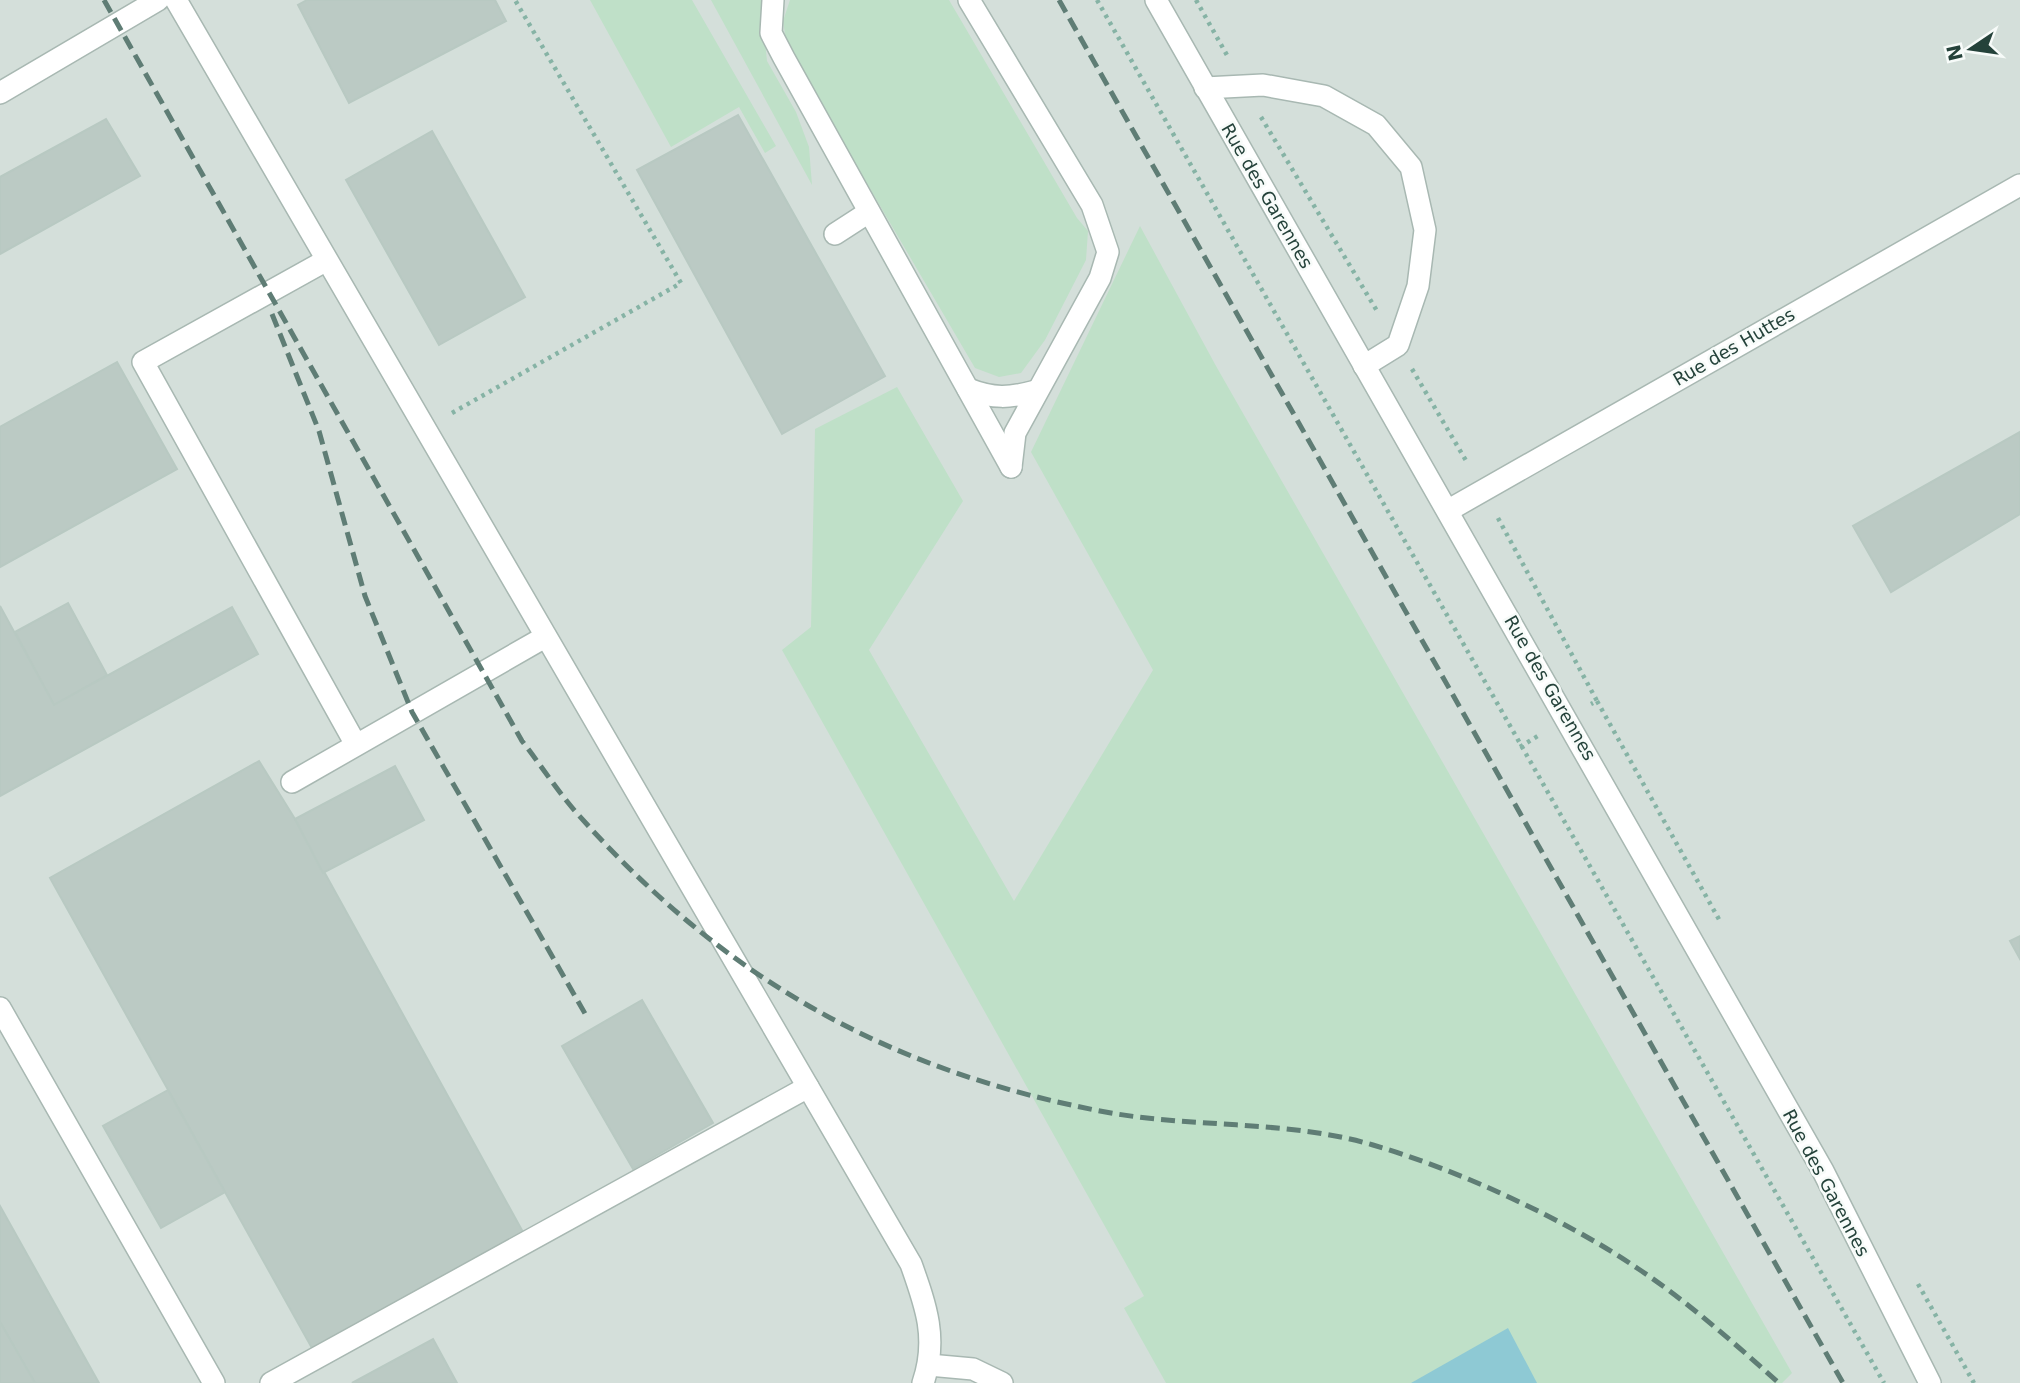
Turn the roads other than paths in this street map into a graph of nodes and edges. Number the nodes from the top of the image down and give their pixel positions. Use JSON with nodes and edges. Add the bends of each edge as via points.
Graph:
{"nodes":[{"id":1,"x":158,"y":0,"type":"edge"},
{"id":2,"x":176,"y":0,"type":"edge"},
{"id":3,"x":773,"y":0,"type":"edge"},
{"id":4,"x":969,"y":0,"type":"edge"},
{"id":5,"x":1156,"y":0,"type":"edge"},
{"id":6,"x":1205,"y":88,"type":"junction"},
{"id":7,"x":0,"y":93,"type":"edge"},
{"id":8,"x":2020,"y":185,"type":"edge"},
{"id":9,"x":869,"y":212,"type":"junction"},
{"id":10,"x":835,"y":234,"type":"dead end"},
{"id":11,"x":325,"y":261,"type":"junction"},
{"id":12,"x":1364,"y":366,"type":"junction"},
{"id":13,"x":968,"y":389,"type":"junction"},
{"id":14,"x":1036,"y":391,"type":"junction"},
{"id":15,"x":1448,"y":510,"type":"junction"},
{"id":16,"x":545,"y":637,"type":"junction"},
{"id":17,"x":355,"y":743,"type":"junction"},
{"id":18,"x":292,"y":782,"type":"dead end"},
{"id":19,"x":0,"y":1008,"type":"edge"},
{"id":20,"x":808,"y":1087,"type":"junction"},
{"id":21,"x":926,"y":1374,"type":"edge"},
{"id":22,"x":214,"y":1383,"type":"edge"},
{"id":23,"x":271,"y":1383,"type":"edge"},
{"id":24,"x":1002,"y":1383,"type":"edge"},
{"id":25,"x":1930,"y":1383,"type":"edge"}],
"edges":[{"from":1,"to":7,"type":"street"},
{"from":2,"to":11,"type":"street"},
{"from":3,"to":9,"type":"street","via":[[771,33]]},
{"from":4,"to":14,"type":"street","via":[[1092,205],[1108,252],[1100,278]]},
{"from":5,"to":6,"type":"street","name":"Rue des Garennes"},
{"from":6,"to":12,"type":"street","name":"Rue des Garennes"},
{"from":6,"to":12,"type":"street","via":[[1263,85],[1324,96],[1376,125],[1411,167],[1426,230],[1418,286],[1398,345]]},
{"from":8,"to":15,"type":"street","name":"Rue des Huttes"},
{"from":9,"to":10,"type":"street"},
{"from":9,"to":13,"type":"street"},
{"from":11,"to":16,"type":"street"},
{"from":11,"to":17,"type":"street","via":[[142,362]]},
{"from":12,"to":15,"type":"street","name":"Rue des Garennes"},
{"from":13,"to":14,"type":"street","via":[[1010,398]]},
{"from":13,"to":14,"type":"street","via":[[1011,467],[1015,433]]},
{"from":15,"to":25,"type":"street","name":"Rue des Garennes","via":[[1823,1171]]},
{"from":16,"to":17,"type":"street"},
{"from":16,"to":20,"type":"street"},
{"from":17,"to":18,"type":"street"},
{"from":19,"to":22,"type":"street"},
{"from":20,"to":21,"type":"street","via":[[911,1264],[930,1318]]},
{"from":20,"to":23,"type":"street"},
{"from":21,"to":24,"type":"street","via":[[973,1369]]}]}
